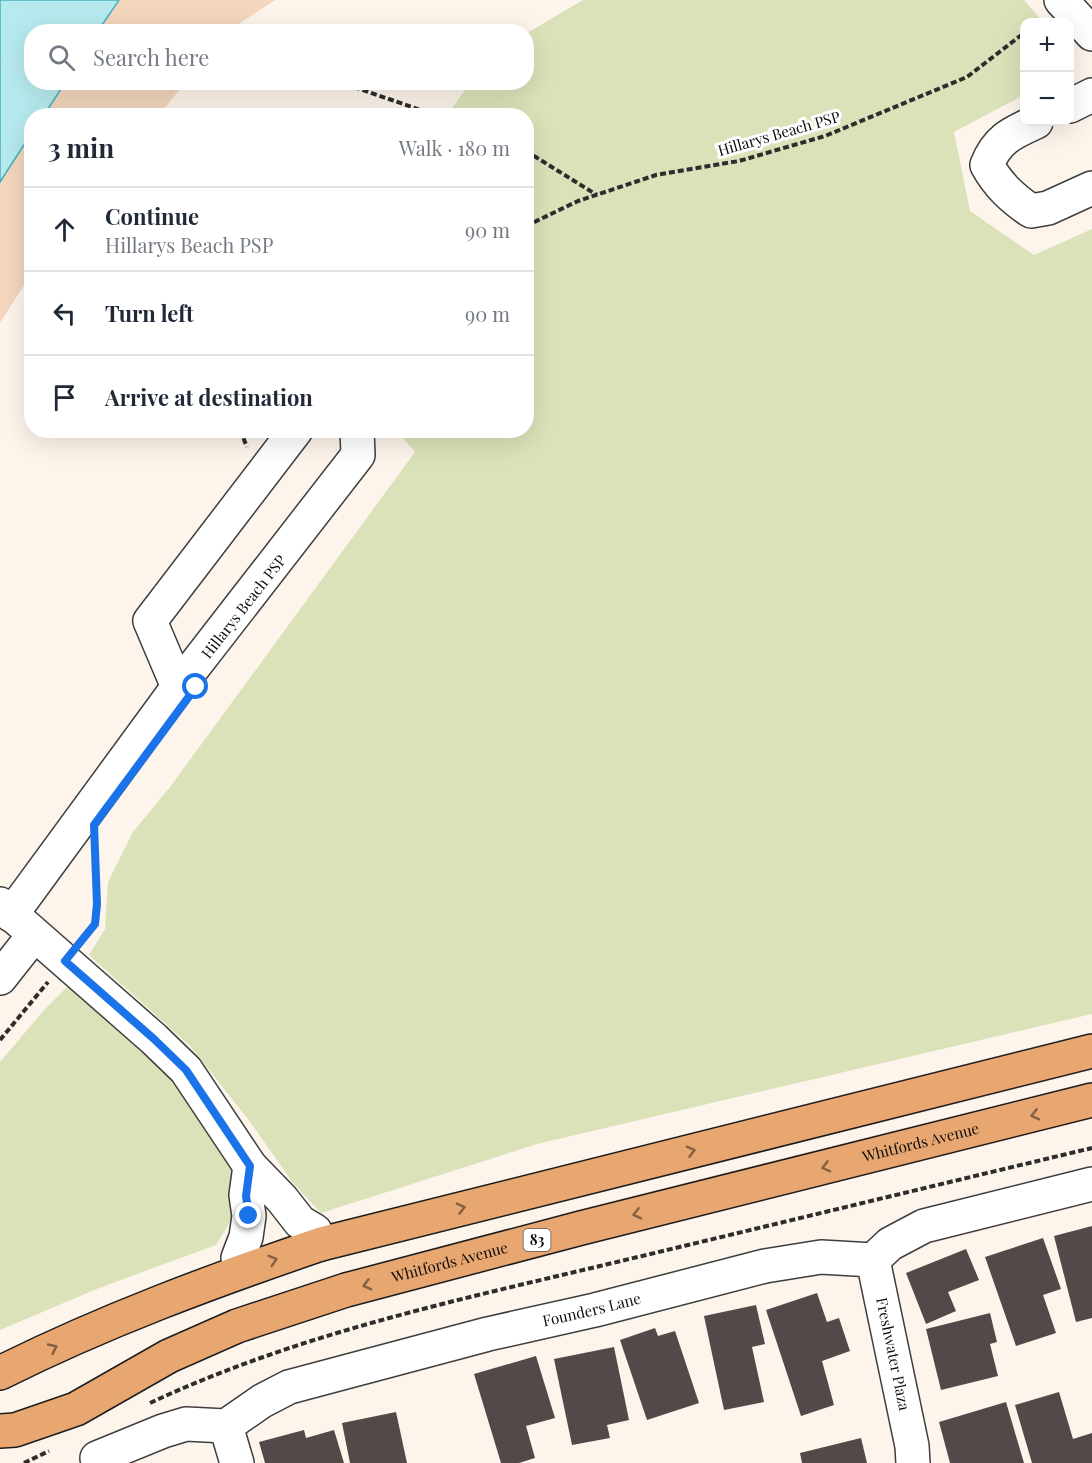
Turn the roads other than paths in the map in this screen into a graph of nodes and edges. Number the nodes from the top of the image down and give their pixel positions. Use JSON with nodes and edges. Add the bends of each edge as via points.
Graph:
{"nodes":[{"id":1,"x":1061,"y":0,"type":"edge"},
{"id":2,"x":1092,"y":34,"type":"edge"},
{"id":3,"x":1092,"y":95,"type":"edge"},
{"id":4,"x":1074,"y":103,"type":"edge"},
{"id":5,"x":1027,"y":126,"type":"edge"},
{"id":6,"x":1092,"y":188,"type":"edge"},
{"id":7,"x":290,"y":438,"type":"edge"},
{"id":8,"x":357,"y":438,"type":"edge"},
{"id":9,"x":178,"y":687,"type":"junction"},
{"id":10,"x":15,"y":918,"type":"edge"},
{"id":11,"x":0,"y":978,"type":"edge"},
{"id":12,"x":1092,"y":1051,"type":"edge"},
{"id":13,"x":1092,"y":1100,"type":"edge"},
{"id":14,"x":250,"y":1166,"type":"junction"},
{"id":15,"x":1092,"y":1184,"type":"edge"},
{"id":16,"x":321,"y":1244,"type":"junction"},
{"id":17,"x":873,"y":1260,"type":"junction"},
{"id":18,"x":242,"y":1270,"type":"junction"},
{"id":19,"x":0,"y":1373,"type":"edge"},
{"id":20,"x":226,"y":1426,"type":"junction"},
{"id":21,"x":0,"y":1431,"type":"edge"},
{"id":22,"x":915,"y":1457,"type":"edge"},
{"id":23,"x":97,"y":1458,"type":"dead end"},
{"id":24,"x":237,"y":1463,"type":"edge"}],
"edges":[{"from":1,"to":2,"type":"street"},
{"from":3,"to":4,"type":"street"},
{"from":5,"to":6,"type":"street","via":[[1008,135],[992,151],[987,165],[1012,198],[1031,211],[1048,208]]},
{"from":7,"to":9,"type":"street","via":[[150,621]]},
{"from":8,"to":9,"type":"street","via":[[358,455]]},
{"from":9,"to":10,"type":"street"},
{"from":10,"to":11,"type":"street"},
{"from":10,"to":14,"type":"street","via":[[186,1070]]},
{"from":16,"to":12,"type":"main road","one_way":true},
{"from":13,"to":21,"type":"main road","name":"Whitfords Avenue","number":"83","one_way":true,"via":[[346,1290],[237,1326],[169,1356],[76,1409],[15,1430]]},
{"from":14,"to":16,"type":"street","via":[[300,1222],[315,1231]]},
{"from":14,"to":18,"type":"street","via":[[246,1196],[249,1216],[238,1258]]},
{"from":15,"to":17,"type":"street","via":[[924,1226],[890,1244]]},
{"from":18,"to":16,"type":"main road","one_way":true},
{"from":17,"to":20,"type":"street","name":"Founders Lane","via":[[821,1257],[765,1266],[488,1334],[289,1387]]},
{"from":17,"to":22,"type":"street","name":"Freshwater Plaza"},
{"from":19,"to":18,"type":"main road","one_way":true,"via":[[153,1304]]},
{"from":20,"to":23,"type":"street","via":[[186,1424]]},
{"from":20,"to":24,"type":"street"}]}
